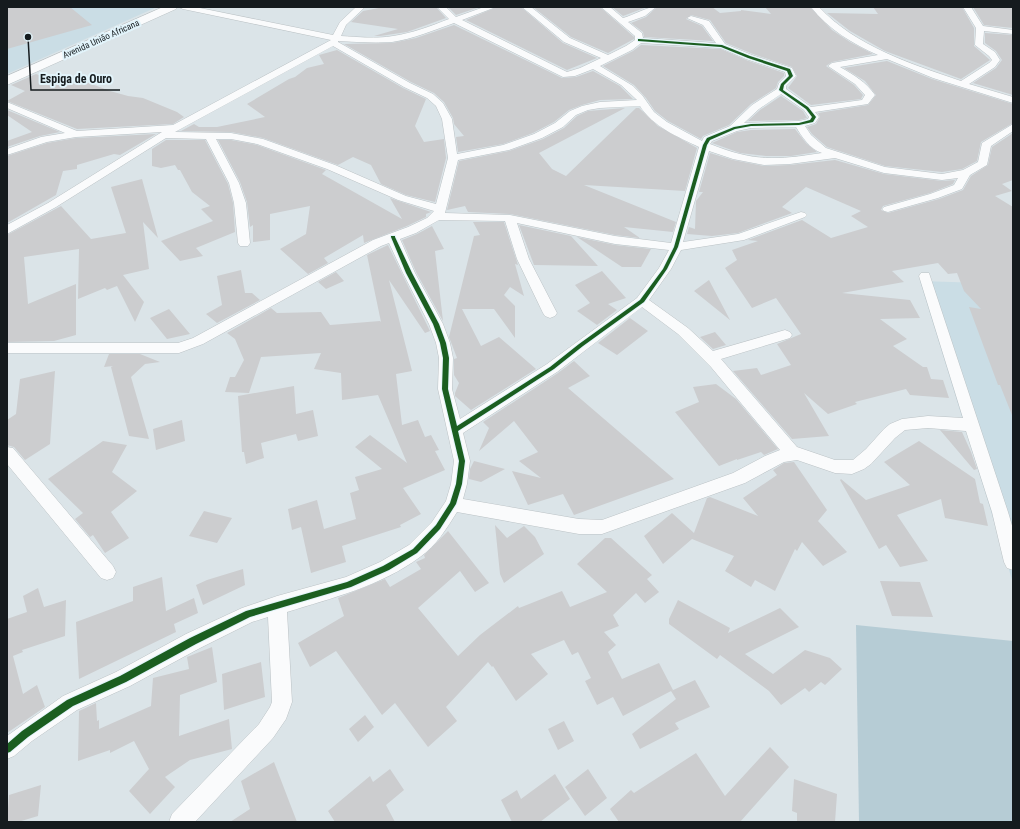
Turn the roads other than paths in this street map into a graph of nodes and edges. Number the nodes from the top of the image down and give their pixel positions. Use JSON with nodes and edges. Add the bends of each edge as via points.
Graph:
{"nodes":[{"id":1,"x":172,"y":7,"type":"edge"},
{"id":2,"x":183,"y":7,"type":"edge"},
{"id":3,"x":361,"y":7,"type":"edge"},
{"id":4,"x":441,"y":7,"type":"edge"},
{"id":5,"x":492,"y":7,"type":"edge"},
{"id":6,"x":526,"y":7,"type":"edge"},
{"id":7,"x":605,"y":7,"type":"edge"},
{"id":8,"x":652,"y":7,"type":"edge"},
{"id":9,"x":815,"y":7,"type":"edge"},
{"id":10,"x":967,"y":7,"type":"edge"},
{"id":11,"x":691,"y":18,"type":"dead end"},
{"id":12,"x":455,"y":20,"type":"junction"},
{"id":13,"x":621,"y":21,"type":"junction"},
{"id":14,"x":335,"y":26,"type":"junction"},
{"id":15,"x":980,"y":28,"type":"junction"},
{"id":16,"x":305,"y":31,"type":"junction"},
{"id":17,"x":1013,"y":32,"type":"edge"},
{"id":18,"x":334,"y":40,"type":"junction"},
{"id":19,"x":639,"y":40,"type":"junction"},
{"id":20,"x":722,"y":46,"type":"junction"},
{"id":21,"x":888,"y":56,"type":"junction"},
{"id":22,"x":608,"y":58,"type":"junction"},
{"id":23,"x":594,"y":66,"type":"junction"},
{"id":24,"x":7,"y":80,"type":"edge"},
{"id":25,"x":962,"y":84,"type":"junction"},
{"id":26,"x":781,"y":90,"type":"junction"},
{"id":27,"x":1013,"y":100,"type":"edge"},
{"id":28,"x":642,"y":103,"type":"junction"},
{"id":29,"x":7,"y":105,"type":"edge"},
{"id":30,"x":809,"y":110,"type":"junction"},
{"id":31,"x":799,"y":124,"type":"junction"},
{"id":32,"x":1013,"y":127,"type":"edge"},
{"id":33,"x":175,"y":128,"type":"junction"},
{"id":34,"x":734,"y":128,"type":"junction"},
{"id":35,"x":76,"y":134,"type":"junction"},
{"id":36,"x":166,"y":135,"type":"junction"},
{"id":37,"x":209,"y":135,"type":"junction"},
{"id":38,"x":705,"y":145,"type":"junction"},
{"id":39,"x":7,"y":152,"type":"edge"},
{"id":40,"x":833,"y":155,"type":"junction"},
{"id":41,"x":453,"y":158,"type":"junction"},
{"id":42,"x":966,"y":173,"type":"junction"},
{"id":43,"x":888,"y":209,"type":"dead end"},
{"id":44,"x":439,"y":212,"type":"junction"},
{"id":45,"x":801,"y":215,"type":"dead end"},
{"id":46,"x":510,"y":218,"type":"junction"},
{"id":47,"x":7,"y":230,"type":"edge"},
{"id":48,"x":393,"y":237,"type":"junction"},
{"id":49,"x":244,"y":243,"type":"dead end"},
{"id":50,"x":676,"y":248,"type":"junction"},
{"id":51,"x":925,"y":276,"type":"dead end"},
{"id":52,"x":642,"y":301,"type":"junction"},
{"id":53,"x":550,"y":313,"type":"dead end"},
{"id":54,"x":784,"y":335,"type":"dead end"},
{"id":55,"x":7,"y":348,"type":"edge"},
{"id":56,"x":711,"y":357,"type":"junction"},
{"id":57,"x":972,"y":425,"type":"junction"},
{"id":58,"x":455,"y":430,"type":"junction"},
{"id":59,"x":7,"y":453,"type":"edge"},
{"id":60,"x":792,"y":453,"type":"junction"},
{"id":61,"x":453,"y":504,"type":"junction"},
{"id":62,"x":1011,"y":546,"type":"edge"},
{"id":63,"x":1013,"y":562,"type":"edge"},
{"id":64,"x":107,"y":572,"type":"dead end"},
{"id":65,"x":277,"y":605,"type":"junction"},
{"id":66,"x":7,"y":749,"type":"edge"},
{"id":67,"x":180,"y":822,"type":"edge"}],
"edges":[{"from":1,"to":24,"type":"main road","name":"Avenida União Africana"},
{"from":2,"to":16,"type":"street"},
{"from":3,"to":14,"type":"street"},
{"from":4,"to":12,"type":"street"},
{"from":5,"to":12,"type":"street"},
{"from":6,"to":22,"type":"street","via":[[568,40]]},
{"from":7,"to":13,"type":"street"},
{"from":8,"to":13,"type":"street","via":[[642,15]]},
{"from":9,"to":21,"type":"street","via":[[833,26]]},
{"from":10,"to":15,"type":"street"},
{"from":11,"to":20,"type":"street","via":[[706,23]]},
{"from":12,"to":18,"type":"street","via":[[392,39]]},
{"from":12,"to":23,"type":"street","via":[[562,74],[574,74]]},
{"from":13,"to":19,"type":"street","via":[[639,35]]},
{"from":14,"to":16,"type":"street"},
{"from":14,"to":18,"type":"street"},
{"from":15,"to":17,"type":"street"},
{"from":15,"to":25,"type":"street","via":[[979,45],[996,60]]},
{"from":16,"to":18,"type":"street"},
{"from":18,"to":33,"type":"street"},
{"from":18,"to":41,"type":"street","via":[[407,85],[430,96],[440,105],[447,119]]},
{"from":19,"to":20,"type":"street"},
{"from":19,"to":22,"type":"street","via":[[634,46]]},
{"from":20,"to":26,"type":"street","via":[[789,70],[791,76],[782,85]]},
{"from":21,"to":25,"type":"street","via":[[926,73]]},
{"from":21,"to":30,"type":"street","via":[[832,66],[867,91],[870,95],[865,102]]},
{"from":22,"to":23,"type":"street"},
{"from":23,"to":28,"type":"street","via":[[629,88]]},
{"from":25,"to":27,"type":"street"},
{"from":26,"to":30,"type":"street"},
{"from":26,"to":34,"type":"street","via":[[758,104]]},
{"from":28,"to":38,"type":"street","via":[[661,123]]},
{"from":28,"to":41,"type":"street","via":[[585,108],[573,112],[559,125],[525,141],[506,148]]},
{"from":29,"to":35,"type":"street"},
{"from":30,"to":31,"type":"street","via":[[814,117],[812,121]]},
{"from":31,"to":34,"type":"street"},
{"from":31,"to":40,"type":"street","via":[[815,145]]},
{"from":32,"to":42,"type":"street","via":[[986,145],[983,163]]},
{"from":33,"to":35,"type":"street"},
{"from":33,"to":36,"type":"street"},
{"from":34,"to":38,"type":"street","via":[[708,139]]},
{"from":35,"to":39,"type":"street","via":[[45,139]]},
{"from":36,"to":37,"type":"street"},
{"from":36,"to":47,"type":"street"},
{"from":37,"to":44,"type":"street","via":[[231,136],[276,146]]},
{"from":37,"to":49,"type":"street","via":[[234,183],[240,203]]},
{"from":38,"to":40,"type":"street","via":[[747,160],[763,162]]},
{"from":38,"to":50,"type":"street"},
{"from":40,"to":42,"type":"street","via":[[884,170],[916,175],[942,177]]},
{"from":41,"to":44,"type":"street"},
{"from":42,"to":43,"type":"street","via":[[958,187]]},
{"from":44,"to":46,"type":"street"},
{"from":44,"to":48,"type":"street","via":[[412,230]]},
{"from":45,"to":50,"type":"street","via":[[740,237]]},
{"from":46,"to":50,"type":"street","via":[[615,240]]},
{"from":46,"to":53,"type":"street","via":[[522,259]]},
{"from":48,"to":55,"type":"street","via":[[377,243],[198,341],[179,348]]},
{"from":48,"to":58,"type":"street","via":[[443,343],[446,358],[445,389]]},
{"from":50,"to":52,"type":"street"},
{"from":51,"to":57,"type":"street"},
{"from":52,"to":56,"type":"street","via":[[672,322]]},
{"from":52,"to":58,"type":"street","via":[[552,368]]},
{"from":54,"to":56,"type":"street"},
{"from":56,"to":60,"type":"street"},
{"from":57,"to":60,"type":"street","via":[[902,425],[893,430],[861,463],[853,467],[840,468]]},
{"from":57,"to":62,"type":"street"},
{"from":58,"to":61,"type":"street","via":[[462,461]]},
{"from":59,"to":64,"type":"street"},
{"from":60,"to":61,"type":"street","via":[[768,462],[739,478],[602,527],[589,529]]},
{"from":61,"to":65,"type":"street","via":[[438,527],[415,551],[386,568],[348,585]]},
{"from":62,"to":63,"type":"street"},
{"from":65,"to":66,"type":"street","via":[[249,614],[123,679],[70,703],[24,734]]},
{"from":65,"to":67,"type":"street","via":[[282,702],[279,712],[266,731]]}]}
